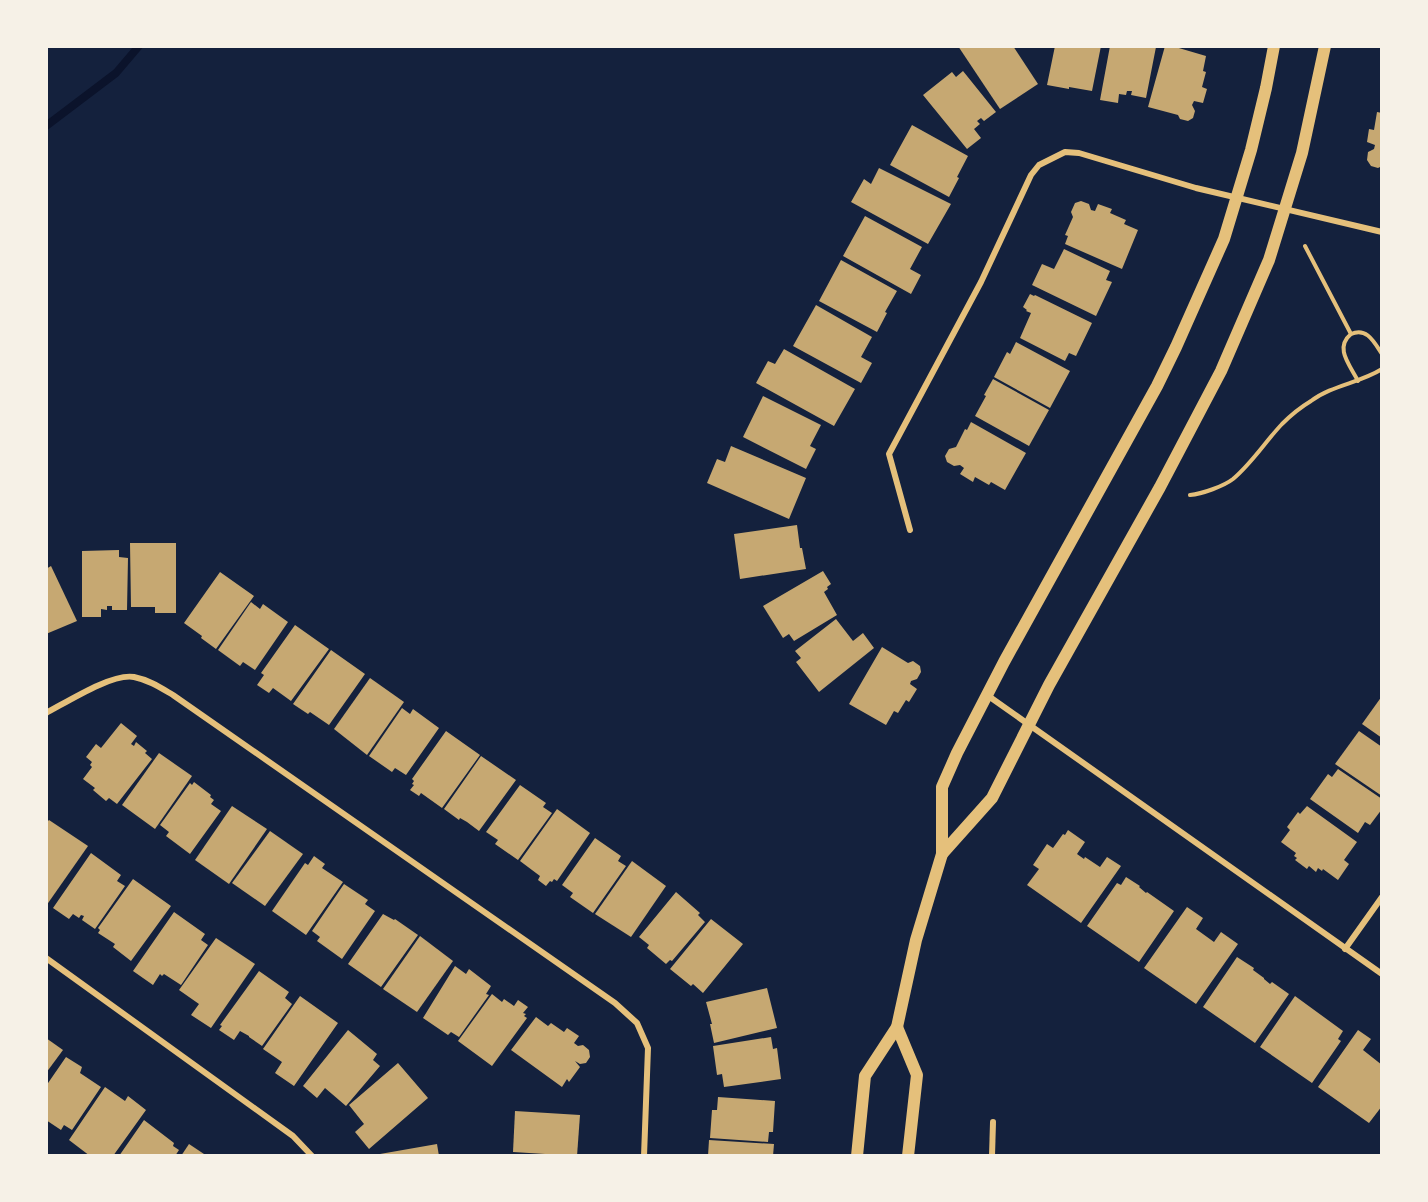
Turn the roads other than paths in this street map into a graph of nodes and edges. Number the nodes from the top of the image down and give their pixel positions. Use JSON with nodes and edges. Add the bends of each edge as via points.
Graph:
{"nodes":[{"id":1,"x":1274,"y":46,"type":"edge"},
{"id":2,"x":1325,"y":46,"type":"edge"},
{"id":3,"x":1237,"y":198,"type":"junction"},
{"id":4,"x":1285,"y":209,"type":"junction"},
{"id":5,"x":1382,"y":232,"type":"edge"},
{"id":6,"x":910,"y":530,"type":"dead end"},
{"id":7,"x":987,"y":695,"type":"junction"},
{"id":8,"x":46,"y":713,"type":"edge"},
{"id":9,"x":1029,"y":724,"type":"junction"},
{"id":10,"x":942,"y":854,"type":"junction"},
{"id":11,"x":1382,"y":897,"type":"edge"},
{"id":12,"x":1345,"y":949,"type":"junction"},
{"id":13,"x":46,"y":958,"type":"edge"},
{"id":14,"x":1382,"y":974,"type":"edge"},
{"id":15,"x":897,"y":1027,"type":"junction"},
{"id":16,"x":993,"y":1122,"type":"dead end"},
{"id":17,"x":312,"y":1155,"type":"edge"},
{"id":18,"x":644,"y":1155,"type":"edge"},
{"id":19,"x":857,"y":1155,"type":"edge"},
{"id":20,"x":908,"y":1155,"type":"edge"},
{"id":21,"x":992,"y":1155,"type":"edge"}],
"edges":[{"from":1,"to":3,"type":"main road"},
{"from":2,"to":4,"type":"main road","via":[[1302,153]]},
{"from":3,"to":4,"type":"street"},
{"from":3,"to":6,"type":"street","via":[[1079,153],[1065,152],[1039,165],[889,454]]},
{"from":3,"to":7,"type":"main road","via":[[1224,239],[1157,386]]},
{"from":4,"to":5,"type":"street"},
{"from":4,"to":9,"type":"main road","via":[[1269,260],[1221,371]]},
{"from":7,"to":9,"type":"street"},
{"from":7,"to":10,"type":"main road","via":[[942,788]]},
{"from":8,"to":18,"type":"street","via":[[114,679],[132,676],[153,683],[615,1003],[637,1023],[648,1048]]},
{"from":9,"to":10,"type":"main road","via":[[992,798]]},
{"from":9,"to":12,"type":"street"},
{"from":10,"to":15,"type":"main road","via":[[916,940]]},
{"from":11,"to":12,"type":"street"},
{"from":12,"to":14,"type":"street"},
{"from":13,"to":17,"type":"street","via":[[293,1136]]},
{"from":15,"to":19,"type":"main road","via":[[865,1076]]},
{"from":15,"to":20,"type":"main road","via":[[916,1075]]},
{"from":16,"to":21,"type":"street"}]}
